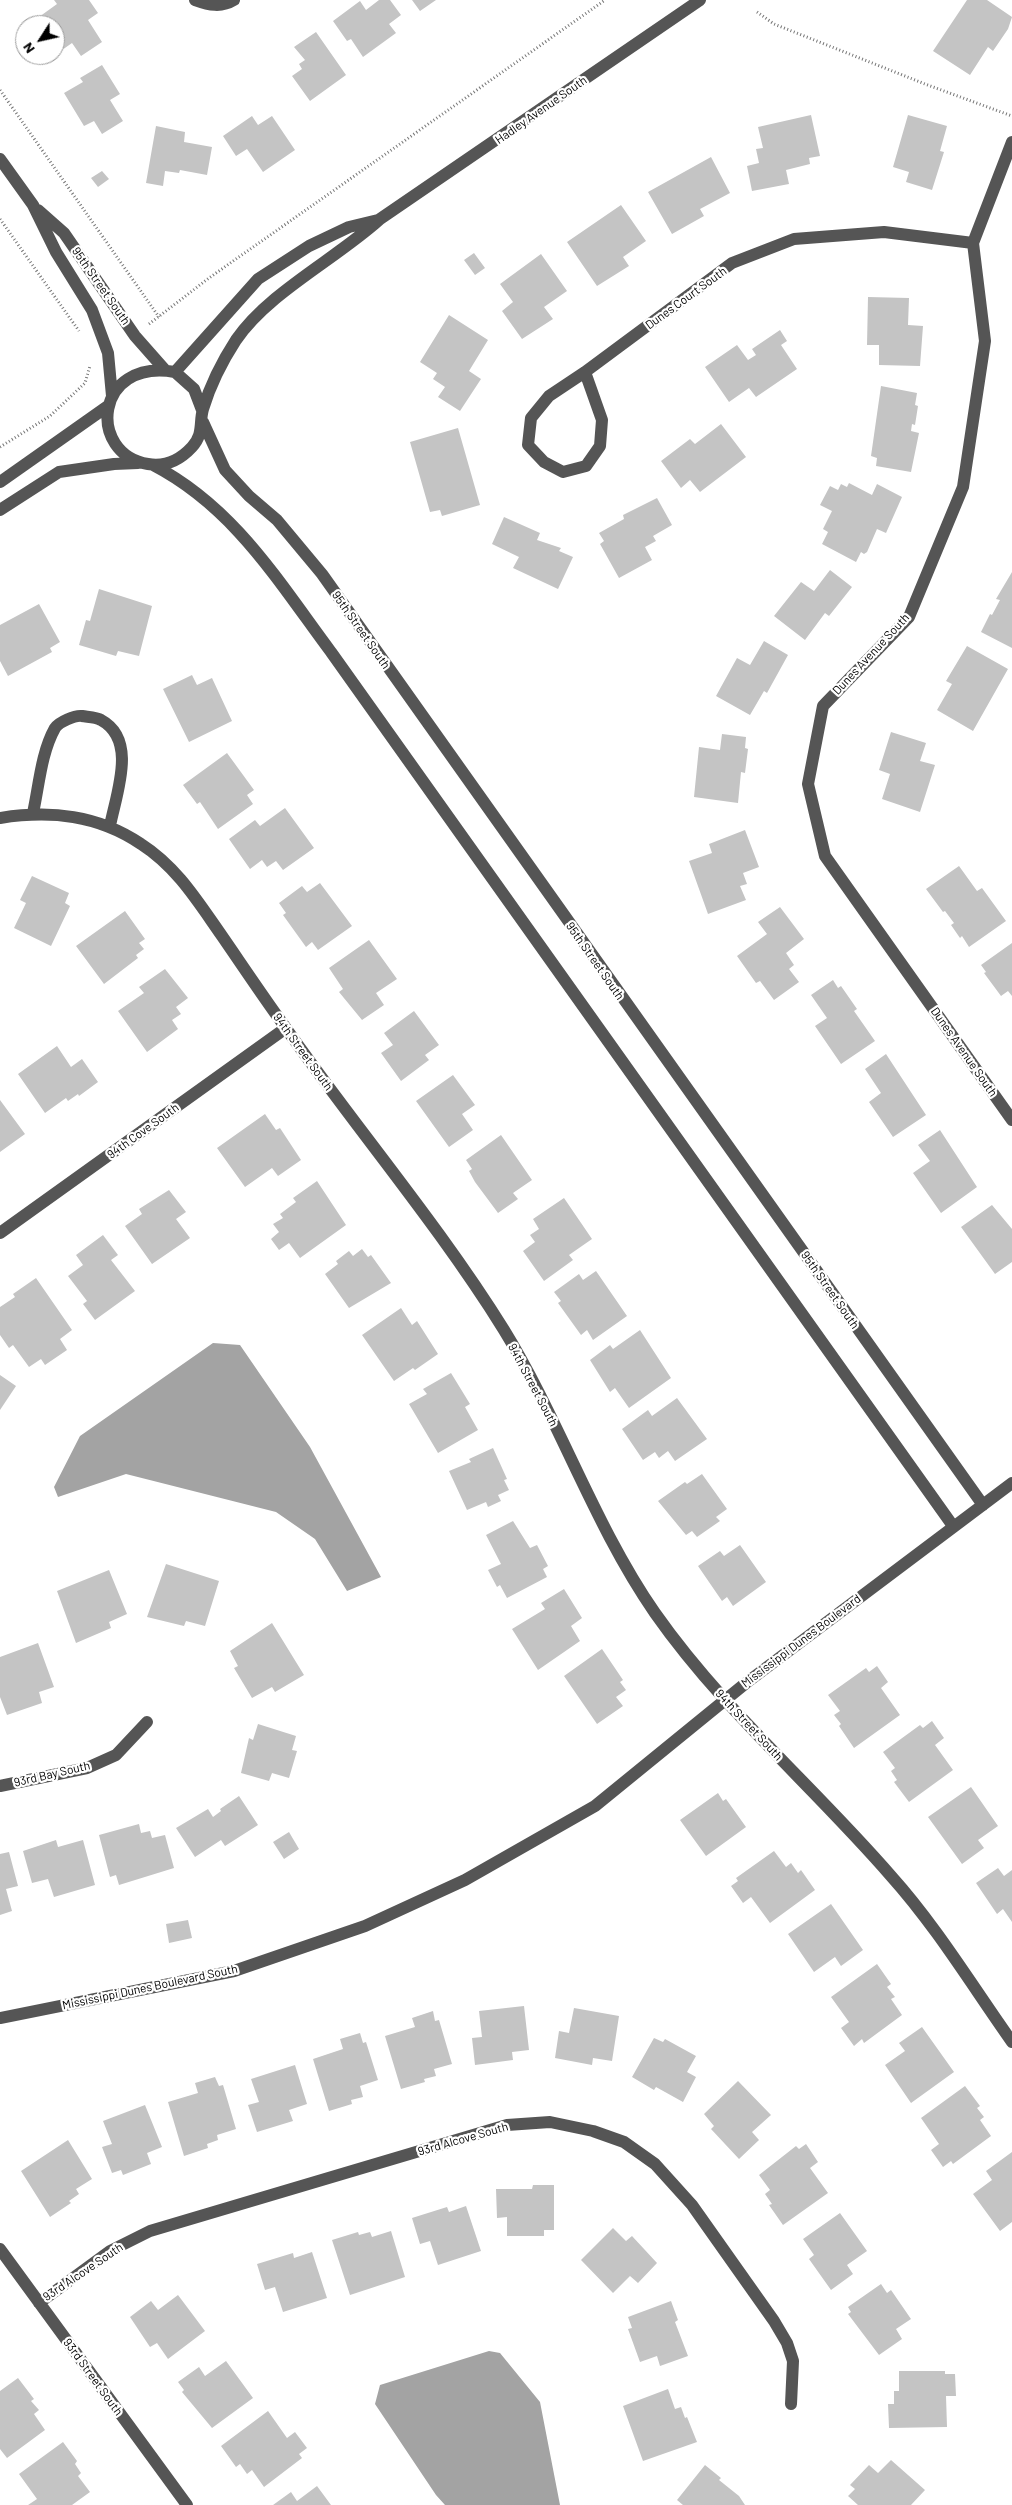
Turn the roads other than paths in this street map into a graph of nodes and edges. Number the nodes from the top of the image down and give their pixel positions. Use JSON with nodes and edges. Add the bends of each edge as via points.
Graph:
{"nodes":[{"id":1,"x":195,"y":0,"type":"edge"},
{"id":2,"x":700,"y":0,"type":"edge"},
{"id":3,"x":230,"y":2,"type":"edge"},
{"id":4,"x":1012,"y":142,"type":"edge"},
{"id":5,"x":0,"y":159,"type":"edge"},
{"id":6,"x":33,"y":205,"type":"junction"},
{"id":7,"x":380,"y":219,"type":"junction"},
{"id":8,"x":973,"y":243,"type":"junction"},
{"id":9,"x":170,"y":371,"type":"junction"},
{"id":10,"x":585,"y":372,"type":"junction"},
{"id":11,"x":110,"y":401,"type":"junction"},
{"id":12,"x":202,"y":416,"type":"junction"},
{"id":13,"x":147,"y":464,"type":"junction"},
{"id":14,"x":0,"y":482,"type":"edge"},
{"id":15,"x":0,"y":510,"type":"edge"},
{"id":16,"x":33,"y":813,"type":"junction"},
{"id":17,"x":0,"y":818,"type":"edge"},
{"id":18,"x":110,"y":826,"type":"junction"},
{"id":19,"x":286,"y":1028,"type":"junction"},
{"id":20,"x":1012,"y":1120,"type":"edge"},
{"id":21,"x":0,"y":1233,"type":"edge"},
{"id":22,"x":1012,"y":1483,"type":"edge"},
{"id":23,"x":983,"y":1505,"type":"junction"},
{"id":24,"x":954,"y":1526,"type":"junction"},
{"id":25,"x":726,"y":1700,"type":"junction"},
{"id":26,"x":147,"y":1722,"type":"dead end"},
{"id":27,"x":0,"y":1786,"type":"edge"},
{"id":28,"x":595,"y":1806,"type":"joint"},
{"id":29,"x":0,"y":2018,"type":"edge"},
{"id":30,"x":1012,"y":2042,"type":"edge"},
{"id":31,"x":0,"y":2249,"type":"edge"},
{"id":32,"x":38,"y":2303,"type":"junction"},
{"id":33,"x":791,"y":2404,"type":"dead end"},
{"id":34,"x":187,"y":2505,"type":"edge"}],
"edges":[{"from":1,"to":3,"type":"street","via":[[213,6]]},
{"from":2,"to":7,"type":"street","name":"Hadley Avenue South"},
{"from":4,"to":8,"type":"street","name":"Dunes Avenue South"},
{"from":5,"to":6,"type":"street","name":"95th Street South"},
{"from":6,"to":9,"type":"street","name":"95th Street South","via":[[64,233],[135,336]]},
{"from":6,"to":11,"type":"street","name":"95th Street South","via":[[56,252],[92,310],[108,353]]},
{"from":7,"to":9,"type":"street","name":"Hadley Avenue South","via":[[349,227],[309,246],[258,279]]},
{"from":7,"to":12,"type":"street","name":"Hadley Avenue South","via":[[354,243],[254,317],[235,341]]},
{"from":8,"to":10,"type":"street","name":"Dunes Court South","via":[[884,232],[794,240],[732,263]]},
{"from":8,"to":20,"type":"street","name":"Dunes Avenue South","via":[[985,341],[963,487],[909,616],[823,706],[808,784],[825,856]]},
{"from":9,"to":11,"type":"street","via":[[144,370],[134,374],[121,383]]},
{"from":9,"to":12,"type":"street","via":[[194,389]]},
{"from":10,"to":10,"type":"street","name":"Dunes Court South","via":[[602,420],[600,446],[586,466],[563,472],[544,462],[528,445],[531,418],[549,396]]},
{"from":11,"to":13,"type":"street","via":[[109,430],[113,441],[130,458]]},
{"from":11,"to":14,"type":"street"},
{"from":12,"to":13,"type":"street","via":[[194,445],[186,453],[170,462]]},
{"from":12,"to":23,"type":"street","name":"95th Street South","via":[[225,470],[277,520],[322,574]]},
{"from":13,"to":15,"type":"street","via":[[114,464],[58,472]]},
{"from":13,"to":24,"type":"street","via":[[195,490],[248,540],[337,660]]},
{"from":16,"to":17,"type":"street","name":"94th Street South"},
{"from":16,"to":18,"type":"street","name":"94th Street South","via":[[73,816]]},
{"from":16,"to":18,"type":"street","via":[[48,744],[56,726],[77,715],[100,719],[118,736],[122,751],[120,776]]},
{"from":18,"to":19,"type":"street","name":"94th Street South","via":[[144,846],[182,878]]},
{"from":19,"to":21,"type":"street","name":"94th Cove South"},
{"from":19,"to":25,"type":"street","name":"94th Street South","via":[[505,1332],[612,1542],[655,1613]]},
{"from":22,"to":23,"type":"street","name":"Mississippi Dunes Boulevard"},
{"from":23,"to":24,"type":"street","name":"Mississippi Dunes Boulevard"},
{"from":24,"to":25,"type":"street","name":"Mississippi Dunes Boulevard"},
{"from":25,"to":28,"type":"street","name":"Mississippi Dunes Boulevard"},
{"from":25,"to":30,"type":"street","name":"94th Street South","via":[[894,1878]]},
{"from":26,"to":27,"type":"street","name":"93rd Bay South","via":[[116,1755],[87,1768]]},
{"from":28,"to":29,"type":"street","name":"Mississippi Dunes Boulevard South","via":[[466,1880],[365,1926],[234,1971]]},
{"from":31,"to":32,"type":"street","name":"93rd Street South"},
{"from":32,"to":33,"type":"street","name":"93rd Alcove South","via":[[110,2251],[150,2231],[507,2125],[550,2122],[593,2131],[624,2142],[655,2164],[692,2204],[787,2343],[793,2361]]},
{"from":32,"to":34,"type":"street","name":"93rd Street South"}]}
